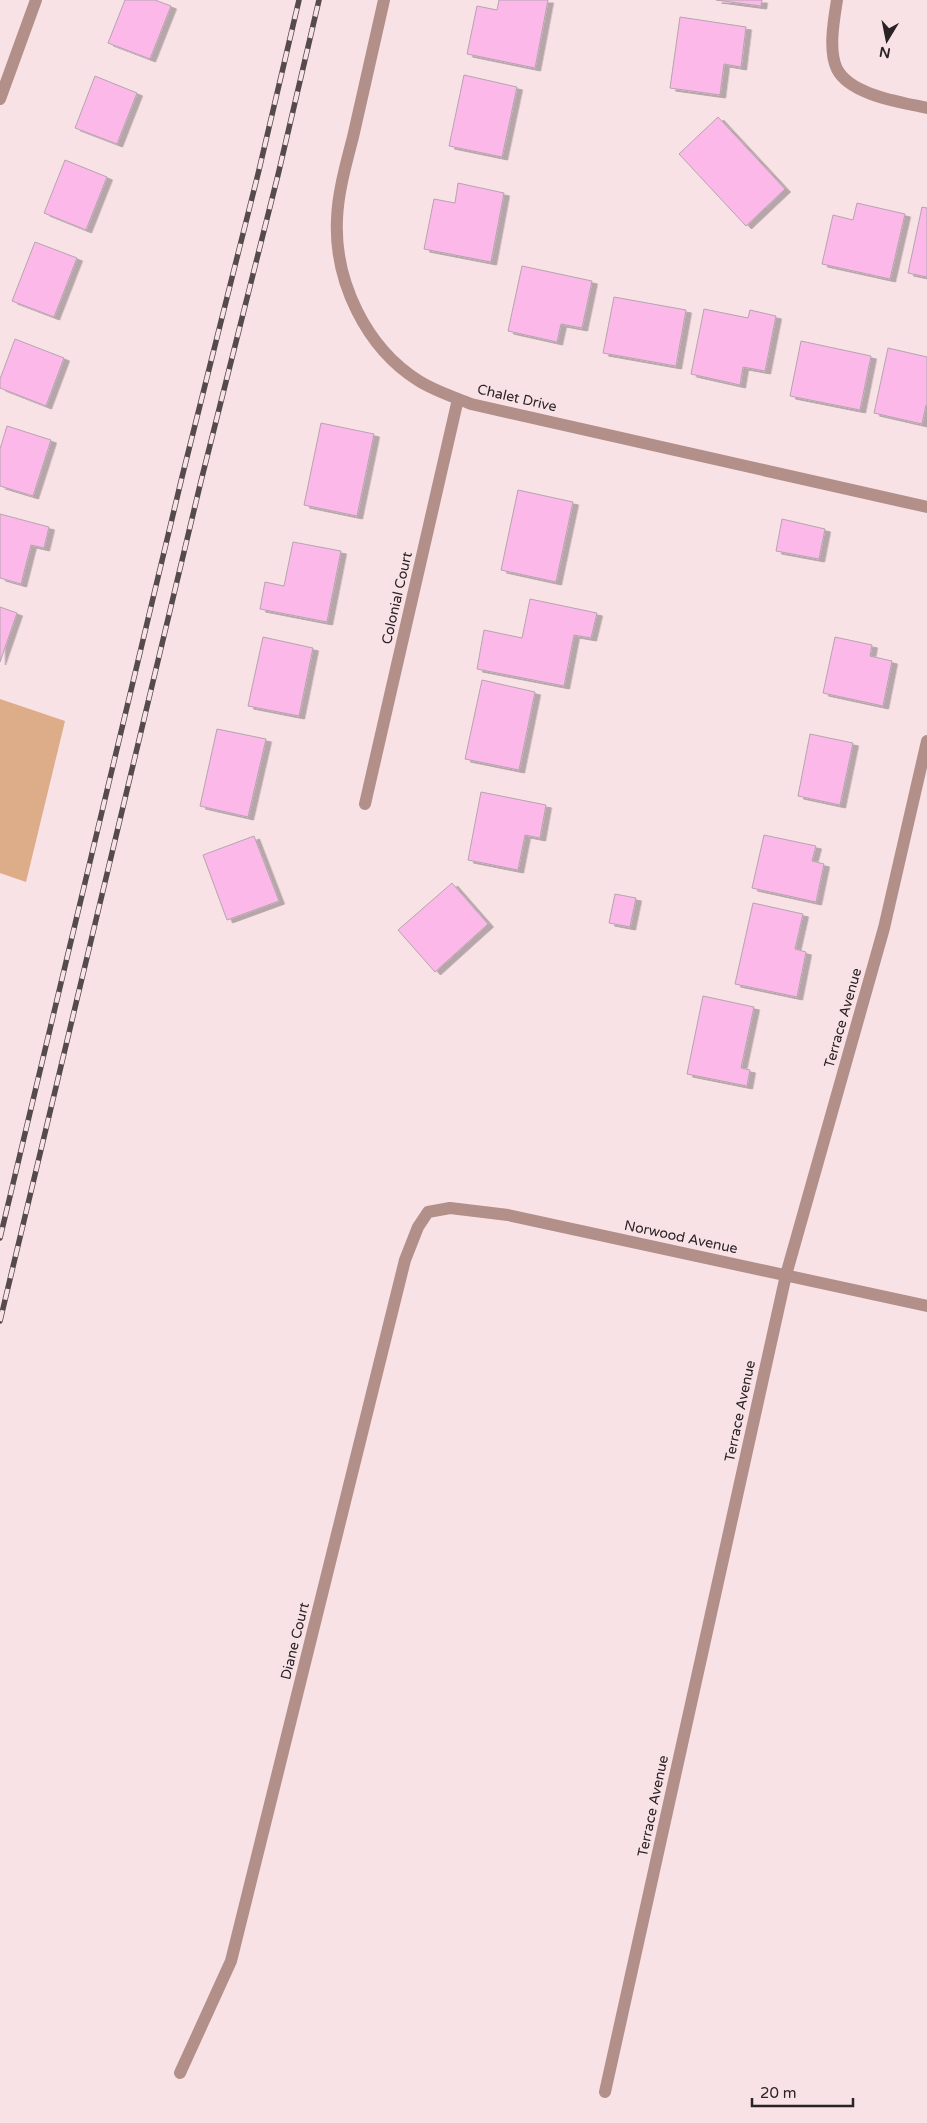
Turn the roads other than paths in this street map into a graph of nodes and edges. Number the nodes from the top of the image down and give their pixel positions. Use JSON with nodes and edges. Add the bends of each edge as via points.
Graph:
{"nodes":[{"id":1,"x":36,"y":0,"type":"edge"},
{"id":2,"x":384,"y":0,"type":"edge"},
{"id":3,"x":837,"y":0,"type":"edge"},
{"id":4,"x":0,"y":100,"type":"edge"},
{"id":5,"x":927,"y":108,"type":"edge"},
{"id":6,"x":458,"y":398,"type":"junction"},
{"id":7,"x":927,"y":507,"type":"edge"},
{"id":8,"x":927,"y":742,"type":"edge"},
{"id":9,"x":365,"y":804,"type":"dead end"},
{"id":10,"x":428,"y":1212,"type":"joint"},
{"id":11,"x":786,"y":1275,"type":"junction"},
{"id":12,"x":927,"y":1306,"type":"edge"},
{"id":13,"x":180,"y":2073,"type":"dead end"},
{"id":14,"x":605,"y":2092,"type":"dead end"}],
"edges":[{"from":1,"to":4,"type":"street"},
{"from":2,"to":6,"type":"street","name":"Chalet Drive","via":[[342,181],[336,219],[338,256],[348,294],[366,327],[390,357],[419,381]]},
{"from":3,"to":5,"type":"street","via":[[832,40],[837,69],[852,86]]},
{"from":6,"to":7,"type":"street","name":"Chalet Drive","via":[[471,404]]},
{"from":6,"to":9,"type":"street","name":"Colonial Court"},
{"from":8,"to":11,"type":"street","name":"Terrace Avenue","via":[[884,928]]},
{"from":10,"to":11,"type":"street","name":"Norwood Avenue","via":[[450,1208],[508,1215]]},
{"from":10,"to":13,"type":"street","name":"Diane Court","via":[[418,1227],[406,1260],[231,1961]]},
{"from":11,"to":12,"type":"street","name":"Norwood Avenue"},
{"from":11,"to":14,"type":"street","name":"Terrace Avenue"}]}
